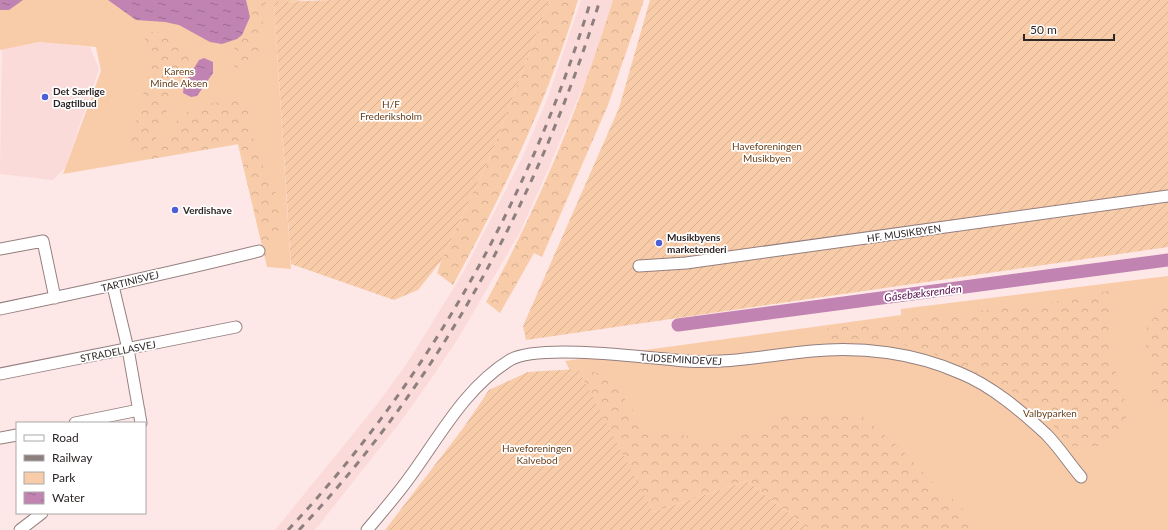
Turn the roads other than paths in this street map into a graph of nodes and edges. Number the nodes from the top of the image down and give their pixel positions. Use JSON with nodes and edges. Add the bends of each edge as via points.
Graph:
{"nodes":[{"id":1,"x":1168,"y":196,"type":"edge"},
{"id":2,"x":0,"y":249,"type":"edge"},
{"id":3,"x":259,"y":251,"type":"dead end"},
{"id":4,"x":639,"y":266,"type":"dead end"},
{"id":5,"x":113,"y":286,"type":"junction"},
{"id":6,"x":55,"y":298,"type":"junction"},
{"id":7,"x":0,"y":309,"type":"edge"},
{"id":8,"x":236,"y":327,"type":"dead end"},
{"id":9,"x":128,"y":349,"type":"junction"},
{"id":10,"x":0,"y":374,"type":"edge"},
{"id":11,"x":139,"y":410,"type":"junction"},
{"id":12,"x":80,"y":422,"type":"edge"},
{"id":13,"x":141,"y":422,"type":"edge"},
{"id":14,"x":16,"y":434,"type":"edge"},
{"id":15,"x":0,"y":438,"type":"edge"},
{"id":16,"x":1081,"y":477,"type":"dead end"},
{"id":17,"x":41,"y":514,"type":"edge"},
{"id":18,"x":20,"y":530,"type":"edge"},
{"id":19,"x":367,"y":530,"type":"edge"}],
"edges":[{"from":1,"to":4,"type":"street","name":"HF. MUSIKBYEN","via":[[686,263]]},
{"from":2,"to":6,"type":"street","via":[[43,241]]},
{"from":3,"to":5,"type":"street","name":"TARTINISVEJ"},
{"from":5,"to":6,"type":"street","name":"TARTINISVEJ"},
{"from":5,"to":9,"type":"street"},
{"from":6,"to":7,"type":"street","name":"TARTINISVEJ"},
{"from":8,"to":9,"type":"street","name":"STRADELLASVEJ"},
{"from":9,"to":10,"type":"street","name":"STRADELLASVEJ"},
{"from":9,"to":11,"type":"street"},
{"from":11,"to":12,"type":"street"},
{"from":11,"to":13,"type":"street"},
{"from":14,"to":15,"type":"street"},
{"from":16,"to":19,"type":"street","name":"TUDSEMINDEVEJ","via":[[1047,436],[999,395],[962,373],[918,358],[856,349],[813,351],[730,362],[565,352],[537,353],[512,359],[482,380],[452,416],[411,476]]},
{"from":17,"to":18,"type":"street"}]}
